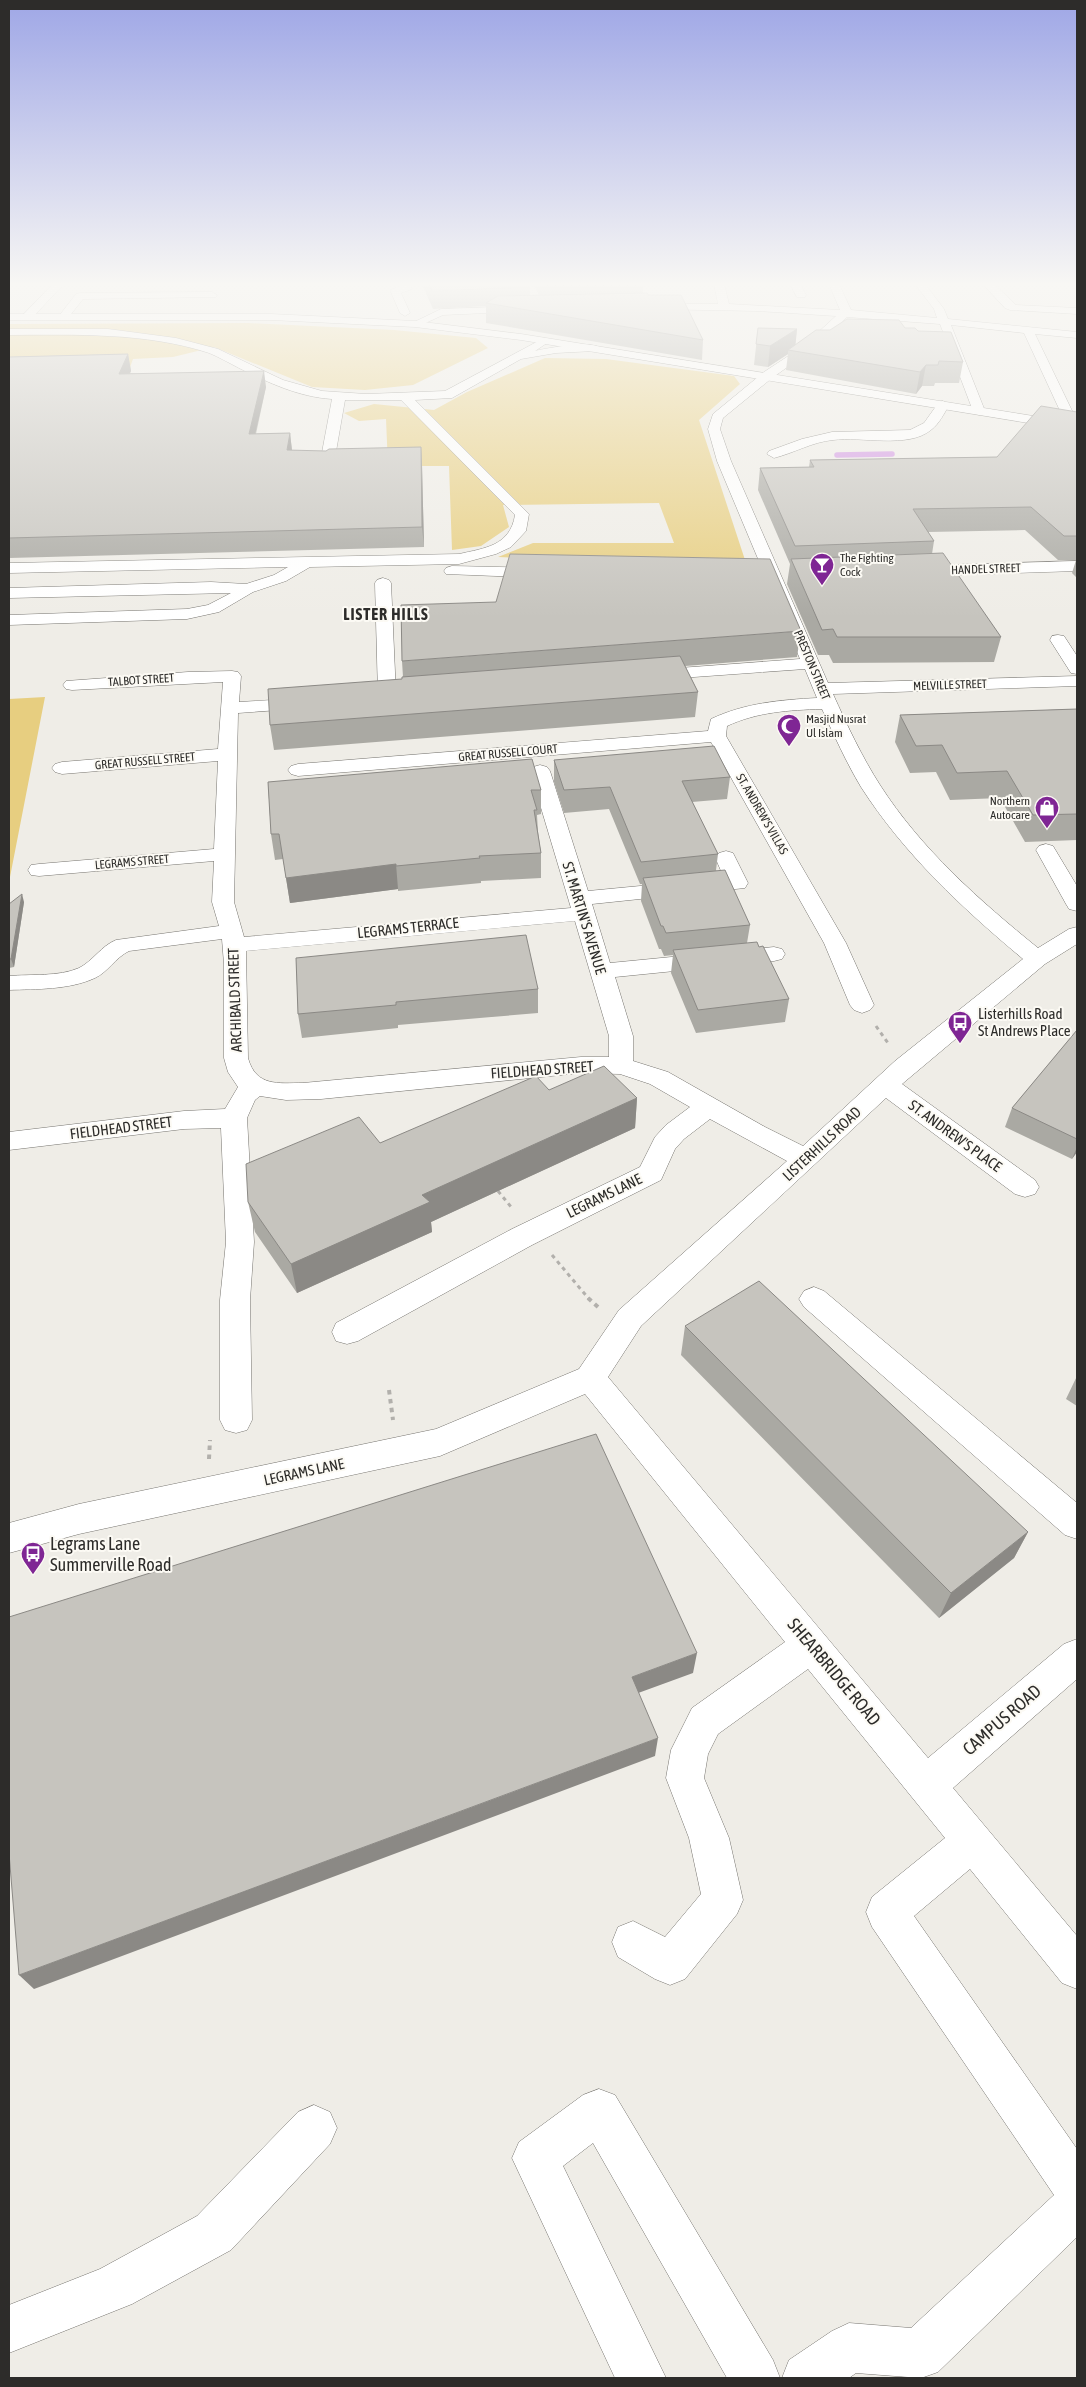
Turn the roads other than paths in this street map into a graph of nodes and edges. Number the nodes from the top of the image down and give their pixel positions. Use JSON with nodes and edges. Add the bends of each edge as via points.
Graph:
{"nodes":[{"id":1,"x":328,"y":395,"type":"edge"},
{"id":2,"x":431,"y":395,"type":"edge"},
{"id":3,"x":743,"y":395,"type":"edge"},
{"id":4,"x":887,"y":395,"type":"edge"},
{"id":5,"x":973,"y":395,"type":"edge"},
{"id":6,"x":1060,"y":395,"type":"edge"},
{"id":7,"x":339,"y":396,"type":"junction"},
{"id":8,"x":404,"y":396,"type":"junction"},
{"id":9,"x":943,"y":405,"type":"junction"},
{"id":10,"x":979,"y":411,"type":"junction"},
{"id":11,"x":1075,"y":426,"type":"edge"},
{"id":12,"x":910,"y":434,"type":"junction"},
{"id":13,"x":925,"y":447,"type":"dead end"},
{"id":14,"x":774,"y":454,"type":"dead end"},
{"id":15,"x":327,"y":463,"type":"edge"},
{"id":16,"x":311,"y":561,"type":"junction"},
{"id":17,"x":1077,"y":566,"type":"edge"},
{"id":18,"x":9,"y":568,"type":"edge"},
{"id":19,"x":434,"y":570,"type":"dead end"},
{"id":20,"x":901,"y":572,"type":"edge"},
{"id":21,"x":561,"y":573,"type":"edge"},
{"id":22,"x":794,"y":576,"type":"edge"},
{"id":23,"x":775,"y":577,"type":"junction"},
{"id":24,"x":756,"y":578,"type":"edge"},
{"id":25,"x":383,"y":583,"type":"dead end"},
{"id":26,"x":247,"y":589,"type":"junction"},
{"id":27,"x":9,"y":593,"type":"edge"},
{"id":28,"x":9,"y":620,"type":"edge"},
{"id":29,"x":1058,"y":640,"type":"dead end"},
{"id":30,"x":810,"y":663,"type":"junction"},
{"id":31,"x":1077,"y":669,"type":"edge"},
{"id":32,"x":211,"y":676,"type":"joint"},
{"id":33,"x":637,"y":676,"type":"edge"},
{"id":34,"x":1077,"y":681,"type":"edge"},
{"id":35,"x":72,"y":685,"type":"dead end"},
{"id":36,"x":406,"y":694,"type":"edge"},
{"id":37,"x":387,"y":695,"type":"junction"},
{"id":38,"x":826,"y":696,"type":"junction"},
{"id":39,"x":368,"y":697,"type":"edge"},
{"id":40,"x":323,"y":701,"type":"edge"},
{"id":41,"x":229,"y":708,"type":"junction"},
{"id":42,"x":718,"y":736,"type":"junction"},
{"id":43,"x":228,"y":754,"type":"junction"},
{"id":44,"x":538,"y":761,"type":"junction"},
{"id":45,"x":62,"y":768,"type":"dead end"},
{"id":46,"x":298,"y":770,"type":"dead end"},
{"id":47,"x":1046,"y":850,"type":"dead end"},
{"id":48,"x":224,"y":854,"type":"junction"},
{"id":49,"x":726,"y":857,"type":"dead end"},
{"id":50,"x":39,"y":870,"type":"dead end"},
{"id":51,"x":1077,"y":904,"type":"edge"},
{"id":52,"x":580,"y":906,"type":"junction"},
{"id":53,"x":1077,"y":934,"type":"edge"},
{"id":54,"x":233,"y":938,"type":"junction"},
{"id":55,"x":774,"y":954,"type":"dead end"},
{"id":56,"x":1037,"y":959,"type":"junction"},
{"id":57,"x":600,"y":971,"type":"junction"},
{"id":58,"x":9,"y":983,"type":"edge"},
{"id":59,"x":862,"y":1005,"type":"road end"},
{"id":60,"x":621,"y":1066,"type":"junction"},
{"id":61,"x":886,"y":1085,"type":"junction"},
{"id":62,"x":256,"y":1087,"type":"junction"},
{"id":63,"x":708,"y":1107,"type":"junction"},
{"id":64,"x":234,"y":1118,"type":"junction"},
{"id":65,"x":9,"y":1141,"type":"edge"},
{"id":66,"x":806,"y":1159,"type":"junction"},
{"id":67,"x":1025,"y":1187,"type":"dead end"},
{"id":68,"x":814,"y":1299,"type":"dead end"},
{"id":69,"x":347,"y":1332,"type":"dead end"},
{"id":70,"x":590,"y":1378,"type":"junction"},
{"id":71,"x":236,"y":1420,"type":"road end"},
{"id":72,"x":1077,"y":1524,"type":"edge"},
{"id":73,"x":9,"y":1538,"type":"edge"},
{"id":74,"x":811,"y":1644,"type":"junction"},
{"id":75,"x":1077,"y":1656,"type":"edge"},
{"id":76,"x":928,"y":1784,"type":"junction"},
{"id":77,"x":973,"y":1841,"type":"junction"},
{"id":78,"x":633,"y":1942,"type":"dead end"},
{"id":79,"x":1077,"y":1968,"type":"edge"},
{"id":80,"x":314,"y":2128,"type":"dead end"},
{"id":81,"x":1077,"y":2189,"type":"edge"},
{"id":82,"x":1077,"y":2205,"type":"edge"},
{"id":83,"x":9,"y":2329,"type":"edge"},
{"id":84,"x":641,"y":2378,"type":"edge"},
{"id":85,"x":755,"y":2378,"type":"edge"},
{"id":86,"x":807,"y":2378,"type":"edge"}],
"edges":[{"from":1,"to":7,"type":"street"},
{"from":2,"to":8,"type":"street"},
{"from":3,"to":23,"type":"street","name":"PRESTON STREET","via":[[717,417],[714,429],[724,461]]},
{"from":4,"to":9,"type":"street"},
{"from":5,"to":10,"type":"street"},
{"from":6,"to":11,"type":"street"},
{"from":7,"to":8,"type":"street"},
{"from":7,"to":15,"type":"street"},
{"from":8,"to":16,"type":"street","via":[[522,514],[518,532],[491,551],[459,559]]},
{"from":9,"to":10,"type":"street"},
{"from":9,"to":12,"type":"street","via":[[921,432]]},
{"from":10,"to":11,"type":"street"},
{"from":12,"to":13,"type":"street"},
{"from":12,"to":14,"type":"street","via":[[825,437]]},
{"from":16,"to":18,"type":"street"},
{"from":16,"to":26,"type":"street","via":[[280,578]]},
{"from":17,"to":20,"type":"street","name":"HANDEL STREET"},
{"from":19,"to":21,"type":"street"},
{"from":22,"to":23,"type":"street"},
{"from":23,"to":24,"type":"street"},
{"from":23,"to":30,"type":"street","name":"PRESTON STREET"},
{"from":25,"to":37,"type":"street"},
{"from":26,"to":27,"type":"street","via":[[211,587]]},
{"from":26,"to":28,"type":"street","via":[[213,609],[187,614]]},
{"from":29,"to":31,"type":"street"},
{"from":30,"to":33,"type":"street"},
{"from":30,"to":38,"type":"street","name":"PRESTON STREET"},
{"from":32,"to":35,"type":"street","name":"TALBOT STREET"},
{"from":32,"to":41,"type":"street","name":"ARCHIBALD STREET","via":[[232,676]]},
{"from":34,"to":38,"type":"street","name":"MELVILLE STREET"},
{"from":36,"to":37,"type":"street"},
{"from":37,"to":39,"type":"street"},
{"from":38,"to":42,"type":"street","via":[[736,714],[718,723]]},
{"from":38,"to":56,"type":"street","name":"PRESTON STREET","via":[[877,797],[917,847],[990,921]]},
{"from":40,"to":41,"type":"street"},
{"from":41,"to":43,"type":"street","name":"ARCHIBALD STREET"},
{"from":42,"to":44,"type":"street","name":"GREAT RUSSELL COURT"},
{"from":42,"to":59,"type":"street","name":"ST. ANDREW'S VILLAS","via":[[835,943]]},
{"from":43,"to":45,"type":"street","name":"GREAT RUSSELL STREET"},
{"from":43,"to":48,"type":"street","name":"ARCHIBALD STREET"},
{"from":44,"to":46,"type":"street","name":"GREAT RUSSELL COURT"},
{"from":44,"to":52,"type":"street","name":"ST. MARTIN'S AVENUE"},
{"from":47,"to":51,"type":"street"},
{"from":48,"to":50,"type":"street","name":"LEGRAMS STREET"},
{"from":48,"to":54,"type":"street","name":"ARCHIBALD STREET","via":[[223,902]]},
{"from":49,"to":52,"type":"street","name":"LEGRAMS TERRACE","via":[[737,883]]},
{"from":52,"to":54,"type":"street","name":"LEGRAMS TERRACE"},
{"from":52,"to":57,"type":"street","name":"ST. MARTIN'S AVENUE"},
{"from":53,"to":56,"type":"street","name":"LISTERHILLS ROAD"},
{"from":54,"to":58,"type":"street","name":"LEGRAMS TERRACE","via":[[124,945],[115,948],[90,971],[77,977]]},
{"from":54,"to":62,"type":"street","name":"ARCHIBALD STREET","via":[[236,1058],[245,1081]]},
{"from":55,"to":57,"type":"street"},
{"from":56,"to":61,"type":"street","name":"LISTERHILLS ROAD","via":[[904,1066]]},
{"from":57,"to":60,"type":"street","name":"ST. MARTIN'S AVENUE","via":[[621,1036]]},
{"from":60,"to":62,"type":"street","name":"FIELDHEAD STREET","via":[[581,1065],[328,1089],[277,1091]]},
{"from":60,"to":63,"type":"street","name":"FIELDHEAD STREET","via":[[659,1078]]},
{"from":61,"to":66,"type":"street","name":"LISTERHILLS ROAD"},
{"from":61,"to":67,"type":"street","name":"ST. ANDREW'S PLACE"},
{"from":62,"to":64,"type":"street","via":[[245,1095]]},
{"from":63,"to":66,"type":"street","name":"FIELDHEAD STREET"},
{"from":63,"to":69,"type":"street","name":"LEGRAMS LANE","via":[[664,1144],[651,1173],[532,1232]]},
{"from":64,"to":65,"type":"street","name":"FIELDHEAD STREET","via":[[184,1120]]},
{"from":64,"to":71,"type":"street","via":[[240,1242],[236,1300]]},
{"from":66,"to":70,"type":"street","name":"LISTERHILLS ROAD","via":[[630,1318]]},
{"from":68,"to":72,"type":"street"},
{"from":70,"to":73,"type":"street","name":"LEGRAMS LANE","via":[[440,1442],[80,1519]]},
{"from":70,"to":74,"type":"street","name":"SHEARBRIDGE ROAD"},
{"from":74,"to":76,"type":"street","name":"SHEARBRIDGE ROAD"},
{"from":74,"to":78,"type":"street","via":[[705,1721],[690,1750],[686,1778],[709,1838],[723,1900],[670,1964]]},
{"from":75,"to":76,"type":"street","name":"CAMPUS ROAD"},
{"from":76,"to":77,"type":"street","name":"SHEARBRIDGE ROAD"},
{"from":77,"to":79,"type":"street","name":"SHEARBRIDGE ROAD"},
{"from":77,"to":81,"type":"street","via":[[887,1912]]},
{"from":80,"to":83,"type":"street","via":[[214,2233],[115,2287]]},
{"from":82,"to":86,"type":"street","via":[[920,2354],[849,2348]]},
{"from":84,"to":85,"type":"street","via":[[534,2158],[599,2111]]}]}
